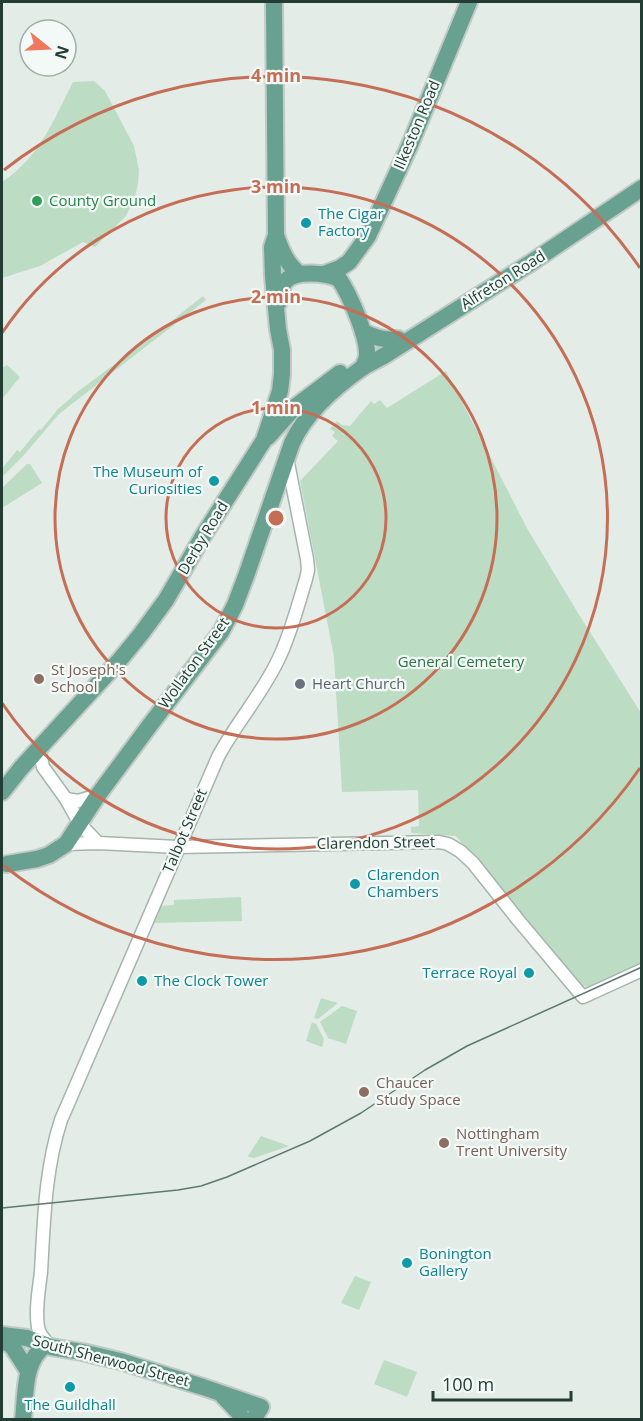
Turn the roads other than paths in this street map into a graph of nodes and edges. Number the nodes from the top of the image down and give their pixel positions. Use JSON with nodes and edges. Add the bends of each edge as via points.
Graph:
{"nodes":[{"id":1,"x":274,"y":2,"type":"edge"},
{"id":2,"x":469,"y":2,"type":"edge"},
{"id":3,"x":642,"y":188,"type":"edge"},
{"id":4,"x":276,"y":235,"type":"junction"},
{"id":5,"x":362,"y":246,"type":"junction"},
{"id":6,"x":300,"y":274,"type":"junction"},
{"id":7,"x":324,"y":274,"type":"junction"},
{"id":8,"x":349,"y":296,"type":"junction"},
{"id":9,"x":277,"y":314,"type":"junction"},
{"id":10,"x":363,"y":332,"type":"junction"},
{"id":11,"x":420,"y":332,"type":"junction"},
{"id":12,"x":398,"y":339,"type":"junction"},
{"id":13,"x":365,"y":361,"type":"junction"},
{"id":14,"x":264,"y":440,"type":"junction"},
{"id":15,"x":287,"y":458,"type":"junction"},
{"id":16,"x":39,"y":748,"type":"junction"},
{"id":17,"x":2,"y":792,"type":"edge"},
{"id":18,"x":98,"y":795,"type":"junction"},
{"id":19,"x":66,"y":800,"type":"junction"},
{"id":20,"x":80,"y":824,"type":"junction"},
{"id":21,"x":98,"y":843,"type":"junction"},
{"id":22,"x":64,"y":846,"type":"junction"},
{"id":23,"x":178,"y":847,"type":"junction"},
{"id":24,"x":7,"y":864,"type":"dead end"},
{"id":25,"x":642,"y":970,"type":"edge"},
{"id":26,"x":2,"y":1338,"type":"edge"},
{"id":27,"x":49,"y":1346,"type":"junction"},
{"id":28,"x":28,"y":1371,"type":"junction"},
{"id":29,"x":220,"y":1393,"type":"junction"},
{"id":30,"x":257,"y":1413,"type":"edge"},
{"id":31,"x":23,"y":1419,"type":"edge"},
{"id":32,"x":241,"y":1419,"type":"edge"}],
"edges":[{"from":1,"to":4,"type":"main road","name":"Derby Road"},
{"from":2,"to":5,"type":"main road","name":"Ilkeston Road","via":[[409,147]]},
{"from":3,"to":11,"type":"main road","name":"Alfreton Road"},
{"from":4,"to":6,"type":"main road","name":"Derby Road","via":[[286,259]]},
{"from":4,"to":9,"type":"main road","name":"Derby Road","via":[[272,247]]},
{"from":5,"to":7,"type":"main road","name":"Ilkeston Road","via":[[349,262]]},
{"from":5,"to":8,"type":"main road","name":"Ilkeston Road","via":[[350,276]]},
{"from":6,"to":7,"type":"main road"},
{"from":6,"to":9,"type":"main road","via":[[282,287]]},
{"from":7,"to":8,"type":"main road","via":[[339,279]]},
{"from":8,"to":10,"type":"main road"},
{"from":9,"to":14,"type":"main road","name":"Derby Road","via":[[282,374]]},
{"from":10,"to":12,"type":"main road","via":[[380,339]]},
{"from":10,"to":13,"type":"main road"},
{"from":11,"to":12,"type":"main road","name":"Alfreton Road"},
{"from":11,"to":13,"type":"main road","name":"Alfreton Road","via":[[387,354]]},
{"from":12,"to":13,"type":"main road","name":"Alfreton Road"},
{"from":13,"to":14,"type":"main road","name":"Alfreton Road","via":[[334,376],[295,407]]},
{"from":13,"to":15,"type":"main road","name":"Wollaton Street","via":[[306,420]]},
{"from":14,"to":16,"type":"main road","name":"Derby Road","via":[[166,600],[99,683]]},
{"from":15,"to":18,"type":"main road","name":"Wollaton Street","via":[[246,576],[221,632]]},
{"from":15,"to":23,"type":"street","name":"Talbot Street","via":[[307,559],[306,579],[279,658],[219,754]]},
{"from":16,"to":17,"type":"main road","name":"Derby Road"},
{"from":16,"to":19,"type":"street","via":[[43,767]]},
{"from":18,"to":19,"type":"street"},
{"from":18,"to":20,"type":"main road","name":"Wollaton Street"},
{"from":19,"to":20,"type":"street"},
{"from":20,"to":21,"type":"street"},
{"from":20,"to":22,"type":"main road","name":"Wollaton Street"},
{"from":21,"to":22,"type":"street","name":"Clarendon Street"},
{"from":21,"to":23,"type":"street","name":"Clarendon Street"},
{"from":22,"to":24,"type":"main road","via":[[37,859]]},
{"from":23,"to":25,"type":"street","name":"Clarendon Street","via":[[422,841],[448,844],[473,864],[583,997]]},
{"from":23,"to":27,"type":"street","name":"Talbot Street","via":[[53,1144],[38,1326]]},
{"from":26,"to":27,"type":"main road","name":"South Sherwood Street","via":[[27,1338]]},
{"from":26,"to":28,"type":"main road"},
{"from":27,"to":28,"type":"main road","via":[[36,1353]]},
{"from":27,"to":29,"type":"main road","name":"South Sherwood Street","via":[[120,1361]]},
{"from":28,"to":31,"type":"main road"},
{"from":29,"to":30,"type":"main road","name":"South Sherwood Street"},
{"from":29,"to":32,"type":"main road","name":"South Sherwood Street"}]}
